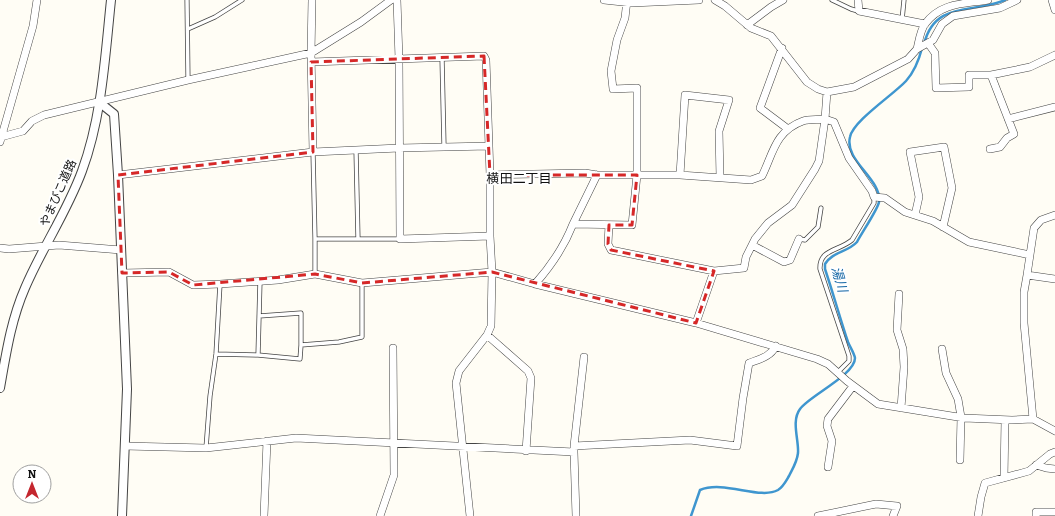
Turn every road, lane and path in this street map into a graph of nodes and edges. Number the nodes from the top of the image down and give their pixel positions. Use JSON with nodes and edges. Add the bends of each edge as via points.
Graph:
{"nodes":[{"id":1,"x":37,"y":0,"type":"edge"},
{"id":2,"x":111,"y":0,"type":"edge"},
{"id":3,"x":187,"y":0,"type":"edge"},
{"id":4,"x":242,"y":0,"type":"edge"},
{"id":5,"x":312,"y":0,"type":"edge"},
{"id":6,"x":391,"y":0,"type":"edge"},
{"id":7,"x":397,"y":0,"type":"edge"},
{"id":8,"x":604,"y":0,"type":"edge"},
{"id":9,"x":688,"y":0,"type":"edge"},
{"id":10,"x":699,"y":0,"type":"edge"},
{"id":11,"x":715,"y":0,"type":"edge"},
{"id":12,"x":783,"y":0,"type":"edge"},
{"id":13,"x":832,"y":0,"type":"edge"},
{"id":14,"x":858,"y":0,"type":"edge"},
{"id":15,"x":904,"y":0,"type":"edge"},
{"id":16,"x":988,"y":0,"type":"edge"},
{"id":17,"x":1017,"y":0,"type":"edge"},
{"id":18,"x":1052,"y":0,"type":"edge"},
{"id":19,"x":627,"y":1,"type":"edge"},
{"id":20,"x":1055,"y":10,"type":"edge"},
{"id":21,"x":859,"y":11,"type":"junction"},
{"id":22,"x":902,"y":20,"type":"junction"},
{"id":23,"x":925,"y":24,"type":"junction"},
{"id":24,"x":747,"y":25,"type":"junction"},
{"id":25,"x":188,"y":29,"type":"junction"},
{"id":26,"x":928,"y":43,"type":"junction"},
{"id":27,"x":782,"y":48,"type":"junction"},
{"id":28,"x":917,"y":49,"type":"junction"},
{"id":29,"x":311,"y":53,"type":"junction"},
{"id":30,"x":1055,"y":55,"type":"edge"},
{"id":31,"x":442,"y":58,"type":"junction"},
{"id":32,"x":399,"y":59,"type":"junction"},
{"id":33,"x":311,"y":62,"type":"junction"},
{"id":34,"x":991,"y":75,"type":"junction"},
{"id":35,"x":188,"y":80,"type":"junction"},
{"id":36,"x":826,"y":92,"type":"junction"},
{"id":37,"x":99,"y":102,"type":"junction"},
{"id":38,"x":1055,"y":107,"type":"edge"},
{"id":39,"x":825,"y":119,"type":"junction"},
{"id":40,"x":1008,"y":119,"type":"junction"},
{"id":41,"x":788,"y":129,"type":"junction"},
{"id":42,"x":1,"y":140,"type":"edge"},
{"id":43,"x":444,"y":146,"type":"junction"},
{"id":44,"x":489,"y":146,"type":"junction"},
{"id":45,"x":399,"y":148,"type":"junction"},
{"id":46,"x":990,"y":149,"type":"dead end"},
{"id":47,"x":356,"y":150,"type":"junction"},
{"id":48,"x":313,"y":152,"type":"junction"},
{"id":49,"x":118,"y":175,"type":"junction"},
{"id":50,"x":490,"y":175,"type":"junction"},
{"id":51,"x":597,"y":175,"type":"junction"},
{"id":52,"x":637,"y":175,"type":"junction"},
{"id":53,"x":680,"y":175,"type":"junction"},
{"id":54,"x":720,"y":177,"type":"junction"},
{"id":55,"x":874,"y":197,"type":"junction"},
{"id":56,"x":821,"y":208,"type":"dead end"},
{"id":57,"x":915,"y":215,"type":"junction"},
{"id":58,"x":1055,"y":215,"type":"edge"},
{"id":59,"x":572,"y":224,"type":"junction"},
{"id":60,"x":609,"y":225,"type":"junction"},
{"id":61,"x":943,"y":226,"type":"junction"},
{"id":62,"x":490,"y":236,"type":"junction"},
{"id":63,"x":358,"y":238,"type":"junction"},
{"id":64,"x":400,"y":238,"type":"junction"},
{"id":65,"x":315,"y":239,"type":"junction"},
{"id":66,"x":799,"y":239,"type":"joint"},
{"id":67,"x":46,"y":245,"type":"junction"},
{"id":68,"x":752,"y":245,"type":"junction"},
{"id":69,"x":0,"y":248,"type":"edge"},
{"id":70,"x":121,"y":250,"type":"junction"},
{"id":71,"x":1030,"y":256,"type":"junction"},
{"id":72,"x":714,"y":271,"type":"junction"},
{"id":73,"x":492,"y":272,"type":"junction"},
{"id":74,"x":122,"y":273,"type":"junction"},
{"id":75,"x":315,"y":274,"type":"junction"},
{"id":76,"x":1028,"y":275,"type":"junction"},
{"id":77,"x":1055,"y":279,"type":"edge"},
{"id":78,"x":260,"y":281,"type":"junction"},
{"id":79,"x":362,"y":283,"type":"junction"},
{"id":80,"x":220,"y":284,"type":"junction"},
{"id":81,"x":535,"y":284,"type":"junction"},
{"id":82,"x":898,"y":294,"type":"dead end"},
{"id":83,"x":259,"y":316,"type":"junction"},
{"id":84,"x":696,"y":323,"type":"junction"},
{"id":85,"x":487,"y":335,"type":"junction"},
{"id":86,"x":301,"y":345,"type":"junction"},
{"id":87,"x":776,"y":346,"type":"junction"},
{"id":88,"x":393,"y":348,"type":"dead end"},
{"id":89,"x":942,"y":349,"type":"dead end"},
{"id":90,"x":216,"y":354,"type":"junction"},
{"id":91,"x":258,"y":355,"type":"junction"},
{"id":92,"x":584,"y":357,"type":"dead end"},
{"id":93,"x":838,"y":372,"type":"junction"},
{"id":94,"x":853,"y":386,"type":"junction"},
{"id":95,"x":0,"y":388,"type":"edge"},
{"id":96,"x":901,"y":408,"type":"junction"},
{"id":97,"x":961,"y":417,"type":"junction"},
{"id":98,"x":1033,"y":419,"type":"junction"},
{"id":99,"x":1006,"y":420,"type":"junction"},
{"id":100,"x":1055,"y":431,"type":"edge"},
{"id":101,"x":266,"y":442,"type":"junction"},
{"id":102,"x":394,"y":443,"type":"junction"},
{"id":103,"x":125,"y":446,"type":"junction"},
{"id":104,"x":463,"y":447,"type":"junction"},
{"id":105,"x":206,"y":448,"type":"junction"},
{"id":106,"x":574,"y":449,"type":"junction"},
{"id":107,"x":526,"y":451,"type":"junction"},
{"id":108,"x":1055,"y":452,"type":"edge"},
{"id":109,"x":960,"y":460,"type":"dead end"},
{"id":110,"x":1036,"y":465,"type":"junction"},
{"id":111,"x":828,"y":467,"type":"dead end"},
{"id":112,"x":1055,"y":469,"type":"edge"},
{"id":113,"x":1004,"y":478,"type":"junction"},
{"id":114,"x":1055,"y":512,"type":"edge"},
{"id":115,"x":122,"y":516,"type":"edge"},
{"id":116,"x":264,"y":516,"type":"edge"},
{"id":117,"x":380,"y":516,"type":"edge"},
{"id":118,"x":470,"y":516,"type":"edge"},
{"id":119,"x":576,"y":516,"type":"edge"},
{"id":120,"x":818,"y":516,"type":"edge"},
{"id":121,"x":893,"y":516,"type":"edge"},
{"id":122,"x":978,"y":516,"type":"edge"},
{"id":123,"x":1036,"y":516,"type":"edge"}],
"edges":[{"from":1,"to":42,"type":"street","via":[[33,26]]},
{"from":2,"to":37,"type":"street","name":"やまびこ道路"},
{"from":3,"to":25,"type":"lane"},
{"from":4,"to":25,"type":"lane","via":[[215,17]]},
{"from":5,"to":29,"type":"street"},
{"from":6,"to":29,"type":"street"},
{"from":7,"to":32,"type":"street"},
{"from":8,"to":19,"type":"street"},
{"from":9,"to":10,"type":"street"},
{"from":9,"to":19,"type":"street"},
{"from":11,"to":24,"type":"street"},
{"from":12,"to":24,"type":"street"},
{"from":13,"to":21,"type":"lane"},
{"from":14,"to":21,"type":"street"},
{"from":15,"to":22,"type":"lane"},
{"from":16,"to":23,"type":"street","via":[[971,1],[945,8]]},
{"from":17,"to":26,"type":"street","via":[[1000,8],[953,16],[942,24],[933,40]]},
{"from":18,"to":20,"type":"street"},
{"from":19,"to":52,"type":"street","via":[[611,71],[613,89],[637,88]]},
{"from":21,"to":22,"type":"street"},
{"from":22,"to":23,"type":"street"},
{"from":23,"to":28,"type":"street"},
{"from":24,"to":27,"type":"street","via":[[771,36]]},
{"from":25,"to":35,"type":"lane"},
{"from":26,"to":28,"type":"street"},
{"from":26,"to":34,"type":"street","via":[[935,52],[936,88],[969,87],[969,75]]},
{"from":27,"to":36,"type":"street","via":[[807,82]]},
{"from":27,"to":41,"type":"street","via":[[760,108]]},
{"from":28,"to":36,"type":"street","via":[[908,59],[854,87]]},
{"from":29,"to":33,"type":"street"},
{"from":29,"to":35,"type":"street"},
{"from":30,"to":34,"type":"street","via":[[1030,67]]},
{"from":31,"to":32,"type":"street"},
{"from":31,"to":43,"type":"lane"},
{"from":31,"to":44,"type":"street","via":[[484,56]]},
{"from":32,"to":33,"type":"street"},
{"from":32,"to":45,"type":"street"},
{"from":33,"to":48,"type":"street"},
{"from":34,"to":40,"type":"street"},
{"from":35,"to":37,"type":"street"},
{"from":36,"to":39,"type":"street"},
{"from":37,"to":42,"type":"street","via":[[44,115],[32,121],[23,130]]},
{"from":37,"to":49,"type":"street","via":[[114,114]]},
{"from":37,"to":67,"type":"street","name":"やまびこ道路","via":[[83,170]]},
{"from":38,"to":40,"type":"street"},
{"from":39,"to":41,"type":"street","via":[[804,121]]},
{"from":39,"to":55,"type":"street","via":[[834,122],[849,158]]},
{"from":39,"to":68,"type":"street","via":[[819,161],[815,169],[792,205],[768,223]]},
{"from":40,"to":46,"type":"street","via":[[1014,134],[1000,147]]},
{"from":41,"to":54,"type":"street","via":[[774,146],[762,176],[751,180]]},
{"from":43,"to":44,"type":"street"},
{"from":43,"to":45,"type":"street"},
{"from":44,"to":50,"type":"street"},
{"from":45,"to":47,"type":"street"},
{"from":45,"to":64,"type":"street"},
{"from":47,"to":48,"type":"street"},
{"from":47,"to":63,"type":"lane"},
{"from":48,"to":49,"type":"street"},
{"from":48,"to":65,"type":"lane"},
{"from":49,"to":70,"type":"street"},
{"from":50,"to":51,"type":"street","via":[[585,172]]},
{"from":50,"to":62,"type":"street"},
{"from":51,"to":52,"type":"street"},
{"from":51,"to":59,"type":"street"},
{"from":52,"to":53,"type":"street"},
{"from":52,"to":60,"type":"street","via":[[632,225]]},
{"from":53,"to":54,"type":"street"},
{"from":53,"to":54,"type":"street","via":[[685,95],[729,100],[719,131]]},
{"from":55,"to":57,"type":"street","via":[[885,198],[905,212]]},
{"from":55,"to":93,"type":"lane","via":[[874,203],[852,240],[825,254],[819,264],[849,356],[849,361]]},
{"from":56,"to":66,"type":"lane","via":[[818,226],[805,240]]},
{"from":57,"to":61,"type":"street"},
{"from":57,"to":61,"type":"street","via":[[919,197],[910,152],[944,147],[952,188]]},
{"from":58,"to":71,"type":"street","via":[[1041,220],[1034,228]]},
{"from":59,"to":60,"type":"street"},
{"from":59,"to":81,"type":"street","via":[[565,244]]},
{"from":60,"to":72,"type":"street","via":[[608,244],[611,250]]},
{"from":61,"to":71,"type":"street","via":[[969,242]]},
{"from":62,"to":64,"type":"street"},
{"from":62,"to":73,"type":"street"},
{"from":63,"to":64,"type":"lane"},
{"from":63,"to":65,"type":"lane"},
{"from":65,"to":75,"type":"lane"},
{"from":66,"to":68,"type":"street","via":[[790,260],[784,262]]},
{"from":67,"to":69,"type":"street"},
{"from":67,"to":70,"type":"street"},
{"from":67,"to":95,"type":"street","name":"やまびこ道路","via":[[18,307],[11,329]]},
{"from":68,"to":72,"type":"street","via":[[744,268]]},
{"from":70,"to":74,"type":"street"},
{"from":71,"to":76,"type":"street"},
{"from":72,"to":84,"type":"street"},
{"from":73,"to":79,"type":"street"},
{"from":73,"to":81,"type":"street"},
{"from":73,"to":85,"type":"street","via":[[491,326]]},
{"from":74,"to":80,"type":"street","via":[[169,272],[193,285]]},
{"from":74,"to":103,"type":"street","via":[[127,388]]},
{"from":75,"to":78,"type":"street"},
{"from":75,"to":79,"type":"street"},
{"from":76,"to":77,"type":"street"},
{"from":76,"to":98,"type":"street","via":[[1024,292],[1024,323]]},
{"from":78,"to":80,"type":"street"},
{"from":78,"to":83,"type":"lane"},
{"from":79,"to":86,"type":"lane","via":[[362,337]]},
{"from":80,"to":90,"type":"lane"},
{"from":81,"to":84,"type":"street"},
{"from":82,"to":96,"type":"street","via":[[897,330],[903,349],[904,367]]},
{"from":83,"to":86,"type":"lane","via":[[301,313]]},
{"from":83,"to":91,"type":"lane"},
{"from":84,"to":87,"type":"street"},
{"from":85,"to":104,"type":"street","via":[[459,370],[456,383]]},
{"from":85,"to":107,"type":"street","via":[[528,371],[531,378]]},
{"from":86,"to":91,"type":"lane","via":[[300,359]]},
{"from":87,"to":93,"type":"street","via":[[817,359]]},
{"from":87,"to":106,"type":"street","via":[[772,353],[749,363],[737,446],[690,440]]},
{"from":88,"to":102,"type":"street"},
{"from":89,"to":97,"type":"street","via":[[946,373],[958,399]]},
{"from":90,"to":91,"type":"lane"},
{"from":90,"to":105,"type":"lane"},
{"from":92,"to":106,"type":"street"},
{"from":93,"to":94,"type":"street"},
{"from":94,"to":96,"type":"street","via":[[878,404]]},
{"from":94,"to":111,"type":"street","via":[[828,419],[827,426],[832,441]]},
{"from":96,"to":97,"type":"street"},
{"from":97,"to":99,"type":"street"},
{"from":97,"to":109,"type":"street"},
{"from":98,"to":99,"type":"street"},
{"from":98,"to":100,"type":"street"},
{"from":99,"to":113,"type":"street"},
{"from":101,"to":102,"type":"street","via":[[296,438]]},
{"from":101,"to":105,"type":"street"},
{"from":101,"to":116,"type":"street"},
{"from":102,"to":104,"type":"street"},
{"from":102,"to":117,"type":"street","via":[[394,475]]},
{"from":103,"to":105,"type":"street"},
{"from":103,"to":115,"type":"street"},
{"from":104,"to":107,"type":"street"},
{"from":104,"to":118,"type":"street"},
{"from":106,"to":107,"type":"street"},
{"from":106,"to":119,"type":"street"},
{"from":108,"to":110,"type":"street"},
{"from":110,"to":112,"type":"street"},
{"from":110,"to":113,"type":"street","via":[[1029,471]]},
{"from":113,"to":122,"type":"street","via":[[985,483]]},
{"from":114,"to":123,"type":"street","via":[[1036,512]]},
{"from":120,"to":121,"type":"street","via":[[876,504],[897,506]]}]}
